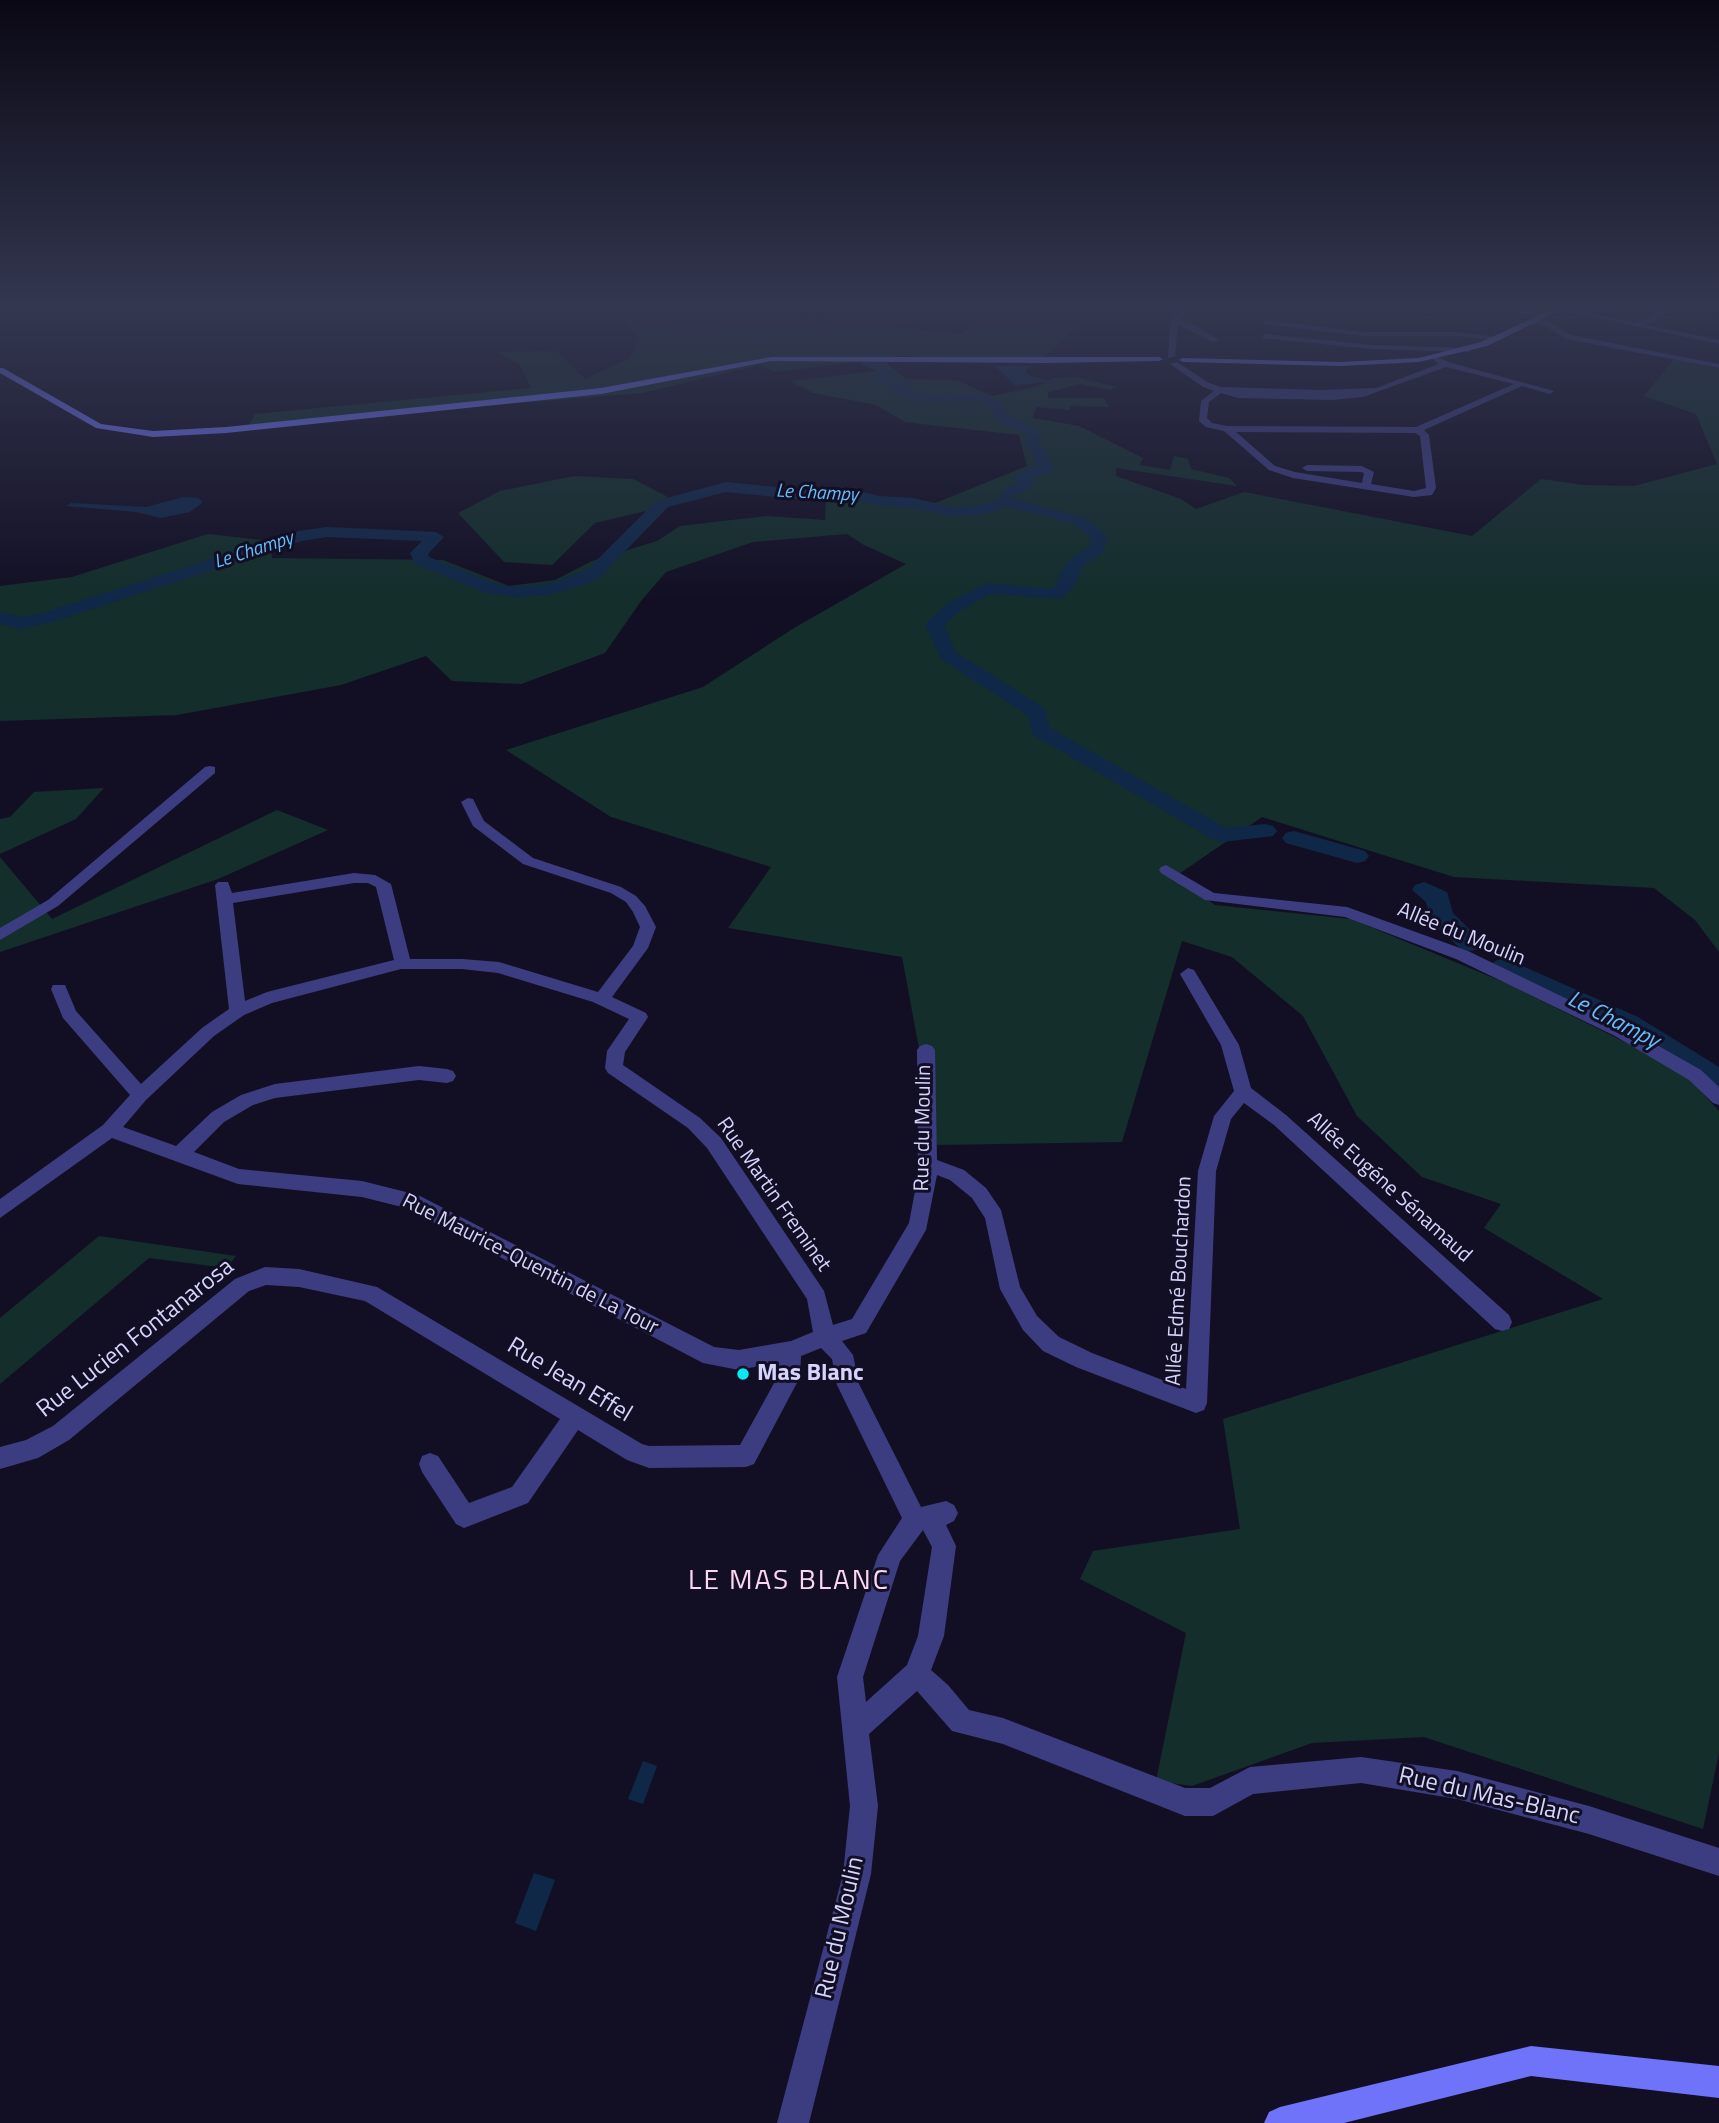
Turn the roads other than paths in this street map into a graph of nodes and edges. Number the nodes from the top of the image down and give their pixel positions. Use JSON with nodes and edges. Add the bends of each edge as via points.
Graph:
{"nodes":[{"id":1,"x":58,"y":403,"type":"edge"},
{"id":2,"x":485,"y":403,"type":"edge"},
{"id":3,"x":1206,"y":403,"type":"edge"},
{"id":4,"x":1478,"y":403,"type":"edge"},
{"id":5,"x":1227,"y":429,"type":"junction"},
{"id":6,"x":1417,"y":430,"type":"junction"},
{"id":7,"x":1272,"y":468,"type":"junction"},
{"id":8,"x":1366,"y":487,"type":"junction"},
{"id":9,"x":210,"y":770,"type":"dead end"},
{"id":10,"x":468,"y":802,"type":"dead end"},
{"id":11,"x":1167,"y":870,"type":"dead end"},
{"id":12,"x":0,"y":935,"type":"edge"},
{"id":13,"x":403,"y":964,"type":"junction"},
{"id":14,"x":1188,"y":974,"type":"dead end"},
{"id":15,"x":59,"y":989,"type":"dead end"},
{"id":16,"x":601,"y":999,"type":"junction"},
{"id":17,"x":238,"y":1011,"type":"junction"},
{"id":18,"x":926,"y":1050,"type":"dead end"},
{"id":19,"x":447,"y":1076,"type":"dead end"},
{"id":20,"x":1243,"y":1092,"type":"junction"},
{"id":21,"x":140,"y":1095,"type":"junction"},
{"id":22,"x":1719,"y":1098,"type":"edge"},
{"id":23,"x":110,"y":1130,"type":"junction"},
{"id":24,"x":179,"y":1155,"type":"junction"},
{"id":25,"x":928,"y":1164,"type":"junction"},
{"id":26,"x":0,"y":1210,"type":"edge"},
{"id":27,"x":265,"y":1276,"type":"joint"},
{"id":28,"x":1502,"y":1322,"type":"dead end"},
{"id":29,"x":825,"y":1337,"type":"junction"},
{"id":30,"x":791,"y":1350,"type":"junction"},
{"id":31,"x":576,"y":1415,"type":"junction"},
{"id":32,"x":0,"y":1458,"type":"edge"},
{"id":33,"x":430,"y":1464,"type":"dead end"},
{"id":34,"x":930,"y":1516,"type":"junction"},
{"id":35,"x":918,"y":1674,"type":"junction"},
{"id":36,"x":855,"y":1729,"type":"junction"},
{"id":37,"x":1719,"y":1862,"type":"edge"},
{"id":38,"x":1719,"y":2082,"type":"edge"},
{"id":39,"x":793,"y":2123,"type":"edge"},
{"id":40,"x":1280,"y":2123,"type":"edge"}],
"edges":[{"from":1,"to":2,"type":"main road","via":[[99,426],[153,434]]},
{"from":3,"to":5,"type":"street","via":[[1202,419]]},
{"from":4,"to":6,"type":"street"},
{"from":5,"to":6,"type":"street"},
{"from":5,"to":7,"type":"street"},
{"from":6,"to":8,"type":"street","via":[[1424,435],[1431,488],[1427,493]]},
{"from":7,"to":8,"type":"street"},
{"from":7,"to":8,"type":"street","via":[[1362,469],[1369,472]]},
{"from":9,"to":12,"type":"street","via":[[53,903]]},
{"from":10,"to":16,"type":"street","via":[[478,823],[528,861],[616,890],[640,910],[648,927],[640,948]]},
{"from":11,"to":22,"type":"street","name":"Allée du Moulin","via":[[1210,898],[1347,912],[1462,955],[1621,1031],[1695,1075]]},
{"from":13,"to":16,"type":"street","name":"Rue Martin Freminet","via":[[499,968]]},
{"from":13,"to":17,"type":"street","name":"Rue Martin Freminet","via":[[267,998]]},
{"from":13,"to":17,"type":"street","via":[[383,884],[370,878],[224,892]]},
{"from":14,"to":20,"type":"street","via":[[1230,1045]]},
{"from":15,"to":21,"type":"street","via":[[69,1014]]},
{"from":16,"to":29,"type":"street","name":"Rue Martin Freminet","via":[[640,1017],[616,1051],[614,1068],[694,1123],[714,1143],[817,1297]]},
{"from":17,"to":21,"type":"street","name":"Rue Martin Freminet","via":[[208,1032]]},
{"from":18,"to":25,"type":"street","name":"Rue du Moulin"},
{"from":19,"to":24,"type":"street","via":[[418,1073],[275,1091],[218,1117]]},
{"from":20,"to":25,"type":"street","name":"Allée Edmé Bouchardon","via":[[1223,1116],[1208,1171],[1196,1404],[1051,1344],[1030,1323],[1010,1289],[994,1216],[979,1193],[957,1175]]},
{"from":20,"to":28,"type":"street","name":"Allée Eugéne Sénamaud"},
{"from":21,"to":23,"type":"street","name":"Rue Martin Freminet"},
{"from":23,"to":24,"type":"street","name":"Rue Maurice-Quentin de La Tour"},
{"from":23,"to":26,"type":"street","name":"Rue Martin Freminet"},
{"from":24,"to":30,"type":"street","name":"Rue Maurice-Quentin de La Tour","via":[[238,1176],[362,1189],[411,1201],[710,1356],[739,1360]]},
{"from":25,"to":29,"type":"street","name":"Rue du Moulin","via":[[919,1224],[859,1326]]},
{"from":27,"to":31,"type":"street","name":"Rue Jean Effel","via":[[370,1293]]},
{"from":27,"to":32,"type":"street","name":"Rue Lucien Fontanarosa","via":[[242,1285],[61,1433],[30,1451]]},
{"from":29,"to":30,"type":"street","name":"Rue Maurice-Quentin de La Tour"},
{"from":29,"to":34,"type":"street","via":[[842,1354],[848,1385]]},
{"from":30,"to":31,"type":"street","name":"Rue Jean Effel","via":[[789,1377],[746,1456],[649,1457]]},
{"from":31,"to":33,"type":"street","via":[[520,1495],[464,1516]]},
{"from":34,"to":35,"type":"street","via":[[944,1546],[931,1636]]},
{"from":34,"to":36,"type":"street","name":"Rue du Moulin","via":[[890,1555],[850,1677]]},
{"from":35,"to":36,"type":"street"},
{"from":35,"to":37,"type":"street","name":"Rue du Mas-Blanc","via":[[961,1722],[1003,1731],[1185,1802],[1213,1802],[1250,1781],[1361,1770],[1457,1785],[1589,1820]]},
{"from":36,"to":39,"type":"street","name":"Rue du Moulin","via":[[864,1806],[857,1874]]},
{"from":38,"to":40,"type":"main road","via":[[1531,2061]]}]}
